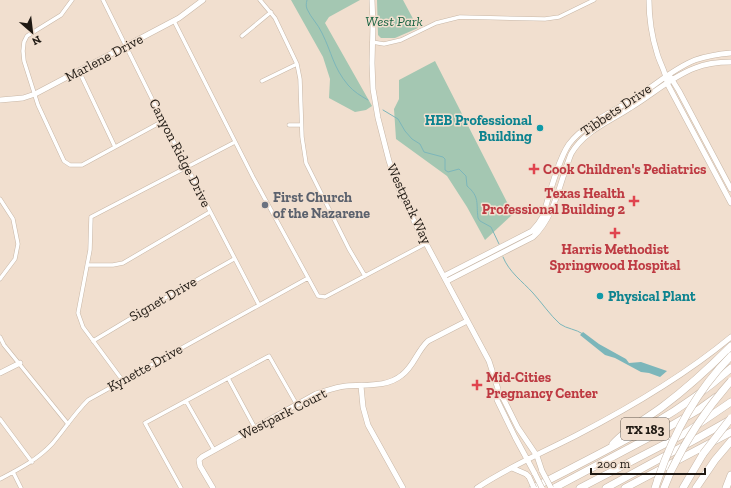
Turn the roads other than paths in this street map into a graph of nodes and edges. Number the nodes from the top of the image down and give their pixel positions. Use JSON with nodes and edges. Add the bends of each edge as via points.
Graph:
{"nodes":[{"id":1,"x":72,"y":0,"type":"edge"},
{"id":2,"x":103,"y":0,"type":"edge"},
{"id":3,"x":260,"y":0,"type":"edge"},
{"id":4,"x":372,"y":0,"type":"edge"},
{"id":5,"x":594,"y":0,"type":"edge"},
{"id":6,"x":649,"y":0,"type":"edge"},
{"id":7,"x":200,"y":1,"type":"edge"},
{"id":8,"x":271,"y":12,"type":"junction"},
{"id":9,"x":174,"y":21,"type":"junction"},
{"id":10,"x":242,"y":36,"type":"dead end"},
{"id":11,"x":372,"y":42,"type":"junction"},
{"id":12,"x":125,"y":47,"type":"junction"},
{"id":13,"x":731,"y":53,"type":"edge"},
{"id":14,"x":717,"y":55,"type":"junction"},
{"id":15,"x":719,"y":62,"type":"junction"},
{"id":16,"x":731,"y":62,"type":"edge"},
{"id":17,"x":297,"y":64,"type":"junction"},
{"id":18,"x":79,"y":71,"type":"junction"},
{"id":19,"x":666,"y":76,"type":"junction"},
{"id":20,"x":672,"y":80,"type":"junction"},
{"id":21,"x":262,"y":82,"type":"dead end"},
{"id":22,"x":667,"y":83,"type":"junction"},
{"id":23,"x":35,"y":94,"type":"junction"},
{"id":24,"x":0,"y":100,"type":"edge"},
{"id":25,"x":619,"y":111,"type":"junction"},
{"id":26,"x":163,"y":122,"type":"junction"},
{"id":27,"x":289,"y":125,"type":"dead end"},
{"id":28,"x":301,"y":125,"type":"junction"},
{"id":29,"x":574,"y":138,"type":"junction"},
{"id":30,"x":235,"y":142,"type":"junction"},
{"id":31,"x":577,"y":144,"type":"junction"},
{"id":32,"x":703,"y":144,"type":"junction"},
{"id":33,"x":115,"y":147,"type":"junction"},
{"id":34,"x":561,"y":160,"type":"junction"},
{"id":35,"x":567,"y":162,"type":"junction"},
{"id":36,"x":187,"y":167,"type":"junction"},
{"id":37,"x":731,"y":189,"type":"edge"},
{"id":38,"x":0,"y":199,"type":"edge"},
{"id":39,"x":731,"y":203,"type":"edge"},
{"id":40,"x":545,"y":208,"type":"junction"},
{"id":41,"x":551,"y":210,"type":"junction"},
{"id":42,"x":210,"y":212,"type":"junction"},
{"id":43,"x":524,"y":239,"type":"junction"},
{"id":44,"x":427,"y":243,"type":"junction"},
{"id":45,"x":234,"y":259,"type":"junction"},
{"id":46,"x":87,"y":265,"type":"junction"},
{"id":47,"x":1,"y":276,"type":"edge"},
{"id":48,"x":365,"y":276,"type":"junction"},
{"id":49,"x":444,"y":276,"type":"junction"},
{"id":50,"x":308,"y":278,"type":"junction"},
{"id":51,"x":447,"y":282,"type":"junction"},
{"id":52,"x":259,"y":305,"type":"junction"},
{"id":53,"x":467,"y":321,"type":"junction"},
{"id":54,"x":0,"y":337,"type":"edge"},
{"id":55,"x":731,"y":337,"type":"edge"},
{"id":56,"x":93,"y":341,"type":"junction"},
{"id":57,"x":731,"y":346,"type":"edge"},
{"id":58,"x":731,"y":356,"type":"edge"},
{"id":59,"x":20,"y":363,"type":"junction"},
{"id":60,"x":731,"y":368,"type":"edge"},
{"id":61,"x":0,"y":374,"type":"edge"},
{"id":62,"x":228,"y":378,"type":"junction"},
{"id":63,"x":123,"y":381,"type":"junction"},
{"id":64,"x":731,"y":381,"type":"edge"},
{"id":65,"x":731,"y":385,"type":"edge"},
{"id":66,"x":362,"y":386,"type":"junction"},
{"id":67,"x":498,"y":393,"type":"junction"},
{"id":68,"x":186,"y":400,"type":"junction"},
{"id":69,"x":731,"y":402,"type":"edge"},
{"id":70,"x":297,"y":405,"type":"junction"},
{"id":71,"x":731,"y":418,"type":"edge"},
{"id":72,"x":0,"y":419,"type":"edge"},
{"id":73,"x":68,"y":424,"type":"junction"},
{"id":74,"x":254,"y":428,"type":"junction"},
{"id":75,"x":731,"y":432,"type":"edge"},
{"id":76,"x":731,"y":441,"type":"edge"},
{"id":77,"x":608,"y":449,"type":"junction"},
{"id":78,"x":214,"y":450,"type":"junction"},
{"id":79,"x":537,"y":456,"type":"junction"},
{"id":80,"x":527,"y":461,"type":"junction"},
{"id":81,"x":32,"y":462,"type":"junction"},
{"id":82,"x":512,"y":468,"type":"junction"},
{"id":83,"x":13,"y":472,"type":"junction"},
{"id":84,"x":731,"y":475,"type":"edge"},
{"id":85,"x":0,"y":479,"type":"edge"},
{"id":86,"x":21,"y":488,"type":"edge"},
{"id":87,"x":181,"y":488,"type":"edge"},
{"id":88,"x":213,"y":488,"type":"edge"},
{"id":89,"x":403,"y":488,"type":"edge"},
{"id":90,"x":478,"y":488,"type":"edge"},
{"id":91,"x":534,"y":488,"type":"edge"},
{"id":92,"x":542,"y":488,"type":"edge"},
{"id":93,"x":551,"y":488,"type":"edge"},
{"id":94,"x":554,"y":488,"type":"edge"},
{"id":95,"x":580,"y":488,"type":"edge"},
{"id":96,"x":606,"y":488,"type":"edge"},
{"id":97,"x":625,"y":488,"type":"edge"},
{"id":98,"x":655,"y":488,"type":"edge"},
{"id":99,"x":664,"y":488,"type":"edge"},
{"id":100,"x":683,"y":488,"type":"edge"},
{"id":101,"x":696,"y":488,"type":"edge"},
{"id":102,"x":726,"y":488,"type":"edge"}],
"edges":[{"from":1,"to":23,"type":"street","via":[[61,15],[33,32],[24,42],[24,61]]},
{"from":2,"to":12,"type":"street","name":"Canyon Ridge Drive"},
{"from":3,"to":8,"type":"street"},
{"from":4,"to":11,"type":"street","name":"Westpark Way"},
{"from":5,"to":11,"type":"street","via":[[559,17],[460,17],[436,24],[401,40],[384,44]]},
{"from":6,"to":19,"type":"street","via":[[657,54]]},
{"from":7,"to":9,"type":"street","name":"Marlene Drive"},
{"from":8,"to":10,"type":"street"},
{"from":8,"to":17,"type":"street"},
{"from":9,"to":12,"type":"street","name":"Marlene Drive"},
{"from":9,"to":30,"type":"street"},
{"from":11,"to":44,"type":"street","name":"Westpark Way","via":[[374,96],[389,162],[407,206]]},
{"from":12,"to":18,"type":"street","name":"Marlene Drive"},
{"from":12,"to":26,"type":"street","name":"Canyon Ridge Drive"},
{"from":13,"to":14,"type":"street","name":"Tibbets Drive"},
{"from":14,"to":15,"type":"street"},
{"from":14,"to":19,"type":"street","name":"Tibbets Drive","via":[[694,61]]},
{"from":15,"to":16,"type":"street","name":"Tibbets Drive"},
{"from":15,"to":20,"type":"street","name":"Tibbets Drive","via":[[694,68]]},
{"from":17,"to":21,"type":"street"},
{"from":17,"to":28,"type":"street","via":[[300,79]]},
{"from":18,"to":23,"type":"street","name":"Marlene Drive"},
{"from":18,"to":33,"type":"street"},
{"from":19,"to":20,"type":"street"},
{"from":19,"to":22,"type":"street"},
{"from":19,"to":25,"type":"street","name":"Tibbets Drive"},
{"from":20,"to":22,"type":"street","name":"Tibbets Drive"},
{"from":20,"to":32,"type":"street"},
{"from":22,"to":25,"type":"street","name":"Tibbets Drive","via":[[630,109]]},
{"from":22,"to":32,"type":"street"},
{"from":23,"to":24,"type":"street","name":"Marlene Drive"},
{"from":23,"to":33,"type":"street","via":[[67,164],[82,165]]},
{"from":25,"to":29,"type":"street","name":"Tibbets Drive","via":[[587,127]]},
{"from":25,"to":31,"type":"street","name":"Tibbets Drive"},
{"from":26,"to":33,"type":"street"},
{"from":26,"to":36,"type":"street","name":"Canyon Ridge Drive"},
{"from":27,"to":28,"type":"street"},
{"from":28,"to":48,"type":"street","via":[[306,162]]},
{"from":29,"to":31,"type":"street"},
{"from":29,"to":34,"type":"street","name":"Tibbets Drive"},
{"from":30,"to":36,"type":"street"},
{"from":30,"to":50,"type":"street"},
{"from":31,"to":35,"type":"street","name":"Tibbets Drive"},
{"from":32,"to":37,"type":"street"},
{"from":32,"to":39,"type":"street"},
{"from":34,"to":35,"type":"street"},
{"from":34,"to":40,"type":"street","name":"Tibbets Drive"},
{"from":35,"to":41,"type":"street","name":"Tibbets Drive"},
{"from":36,"to":42,"type":"street","name":"Canyon Ridge Drive"},
{"from":36,"to":46,"type":"street","via":[[93,215],[90,220]]},
{"from":38,"to":47,"type":"street","via":[[12,219],[18,244],[15,259]]},
{"from":40,"to":41,"type":"street"},
{"from":40,"to":43,"type":"street","name":"Tibbets Drive","via":[[538,224]]},
{"from":41,"to":43,"type":"street","name":"Tibbets Drive","via":[[540,231],[533,237]]},
{"from":42,"to":45,"type":"street","name":"Canyon Ridge Drive"},
{"from":42,"to":46,"type":"street","via":[[123,263]]},
{"from":43,"to":49,"type":"street","name":"Tibbets Drive"},
{"from":43,"to":51,"type":"street","name":"Tibbets Drive"},
{"from":44,"to":48,"type":"street"},
{"from":44,"to":49,"type":"street","name":"Westpark Way"},
{"from":45,"to":52,"type":"street","name":"Canyon Ridge Drive"},
{"from":45,"to":56,"type":"street","name":"Signet Drive"},
{"from":46,"to":56,"type":"street","via":[[78,313],[83,327]]},
{"from":48,"to":50,"type":"street","via":[[322,297],[317,295]]},
{"from":49,"to":51,"type":"street","name":"Westpark Way"},
{"from":50,"to":52,"type":"street","name":"Kynette Drive"},
{"from":51,"to":53,"type":"street","name":"Westpark Way"},
{"from":52,"to":63,"type":"street","name":"Kynette Drive"},
{"from":53,"to":66,"type":"street","name":"Westpark Court","via":[[422,346],[411,368],[401,377],[381,385]]},
{"from":53,"to":67,"type":"street","name":"Westpark Way","via":[[490,362]]},
{"from":54,"to":59,"type":"street"},
{"from":55,"to":79,"type":"street","via":[[652,394]]},
{"from":56,"to":63,"type":"street"},
{"from":57,"to":77,"type":"highway","via":[[692,383],[619,437]]},
{"from":58,"to":98,"type":"highway","bridge":true,"via":[[695,399],[679,427]]},
{"from":59,"to":61,"type":"street"},
{"from":59,"to":73,"type":"street"},
{"from":60,"to":77,"type":"highway","number":"TX 183","via":[[681,407]]},
{"from":62,"to":68,"type":"street"},
{"from":62,"to":70,"type":"street","via":[[269,356]]},
{"from":62,"to":74,"type":"street"},
{"from":63,"to":73,"type":"street","name":"Kynette Drive","via":[[88,400]]},
{"from":64,"to":99,"type":"highway","bridge":true,"via":[[683,448]]},
{"from":65,"to":94,"type":"highway","via":[[698,410]]},
{"from":66,"to":70,"type":"street","name":"Westpark Court","via":[[332,388]]},
{"from":66,"to":89,"type":"street","via":[[363,408],[368,424]]},
{"from":67,"to":79,"type":"street","name":"Westpark Way"},
{"from":67,"to":80,"type":"street","name":"Westpark Way","via":[[497,400]]},
{"from":68,"to":78,"type":"street"},
{"from":68,"to":87,"type":"street","via":[[145,423]]},
{"from":69,"to":95,"type":"highway","via":[[684,434]]},
{"from":70,"to":74,"type":"street","name":"Westpark Court"},
{"from":71,"to":96,"type":"highway","number":"TX 183"},
{"from":71,"to":100,"type":"highway","bridge":true,"via":[[703,454]]},
{"from":72,"to":81,"type":"street"},
{"from":73,"to":81,"type":"street","name":"Kynette Drive"},
{"from":74,"to":78,"type":"street","name":"Westpark Court"},
{"from":75,"to":97,"type":"highway"},
{"from":76,"to":101,"type":"highway"},
{"from":77,"to":91,"type":"highway","number":"TX 183"},
{"from":78,"to":88,"type":"street","name":"Westpark Court","via":[[199,460]]},
{"from":79,"to":80,"type":"street"},
{"from":79,"to":93,"type":"street","name":"Westpark Way","bridge":true},
{"from":80,"to":82,"type":"street"},
{"from":80,"to":92,"type":"street","name":"Westpark Way","bridge":true},
{"from":81,"to":83,"type":"street","name":"Kynette Drive"},
{"from":82,"to":90,"type":"street"},
{"from":82,"to":91,"type":"street","bridge":true,"via":[[526,474]]},
{"from":83,"to":85,"type":"street","name":"Kynette Drive"},
{"from":83,"to":86,"type":"street"},
{"from":84,"to":102,"type":"highway"}]}
